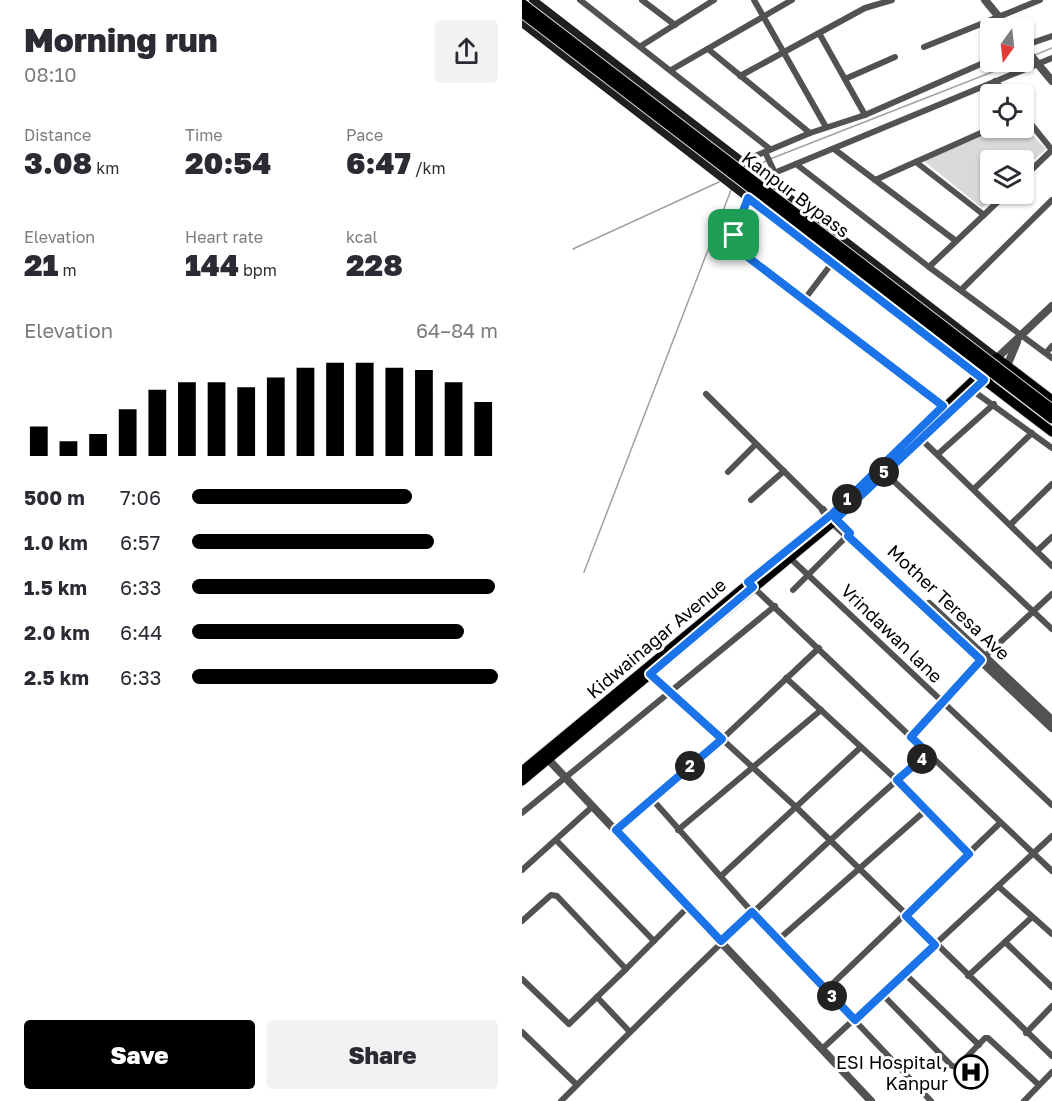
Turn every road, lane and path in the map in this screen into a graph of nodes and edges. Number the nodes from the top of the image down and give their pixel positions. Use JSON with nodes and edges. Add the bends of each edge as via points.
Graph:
{"nodes":[{"id":1,"x":532,"y":0,"type":"edge"},
{"id":2,"x":580,"y":0,"type":"edge"},
{"id":3,"x":642,"y":0,"type":"edge"},
{"id":4,"x":754,"y":0,"type":"edge"},
{"id":5,"x":792,"y":0,"type":"edge"},
{"id":6,"x":892,"y":0,"type":"edge"},
{"id":7,"x":985,"y":0,"type":"edge"},
{"id":8,"x":1040,"y":0,"type":"edge"},
{"id":9,"x":712,"y":1,"type":"edge"},
{"id":10,"x":522,"y":3,"type":"edge"},
{"id":11,"x":522,"y":13,"type":"edge"},
{"id":12,"x":763,"y":15,"type":"junction"},
{"id":13,"x":998,"y":16,"type":"junction"},
{"id":14,"x":522,"y":23,"type":"edge"},
{"id":15,"x":675,"y":25,"type":"junction"},
{"id":16,"x":819,"y":33,"type":"junction"},
{"id":17,"x":1052,"y":36,"type":"edge"},
{"id":18,"x":1034,"y":44,"type":"edge"},
{"id":19,"x":641,"y":46,"type":"junction"},
{"id":20,"x":924,"y":47,"type":"dead end"},
{"id":21,"x":708,"y":49,"type":"junction"},
{"id":22,"x":783,"y":52,"type":"junction"},
{"id":23,"x":895,"y":57,"type":"dead end"},
{"id":24,"x":1052,"y":57,"type":"edge"},
{"id":25,"x":1035,"y":61,"type":"junction"},
{"id":26,"x":980,"y":64,"type":"edge"},
{"id":27,"x":671,"y":70,"type":"junction"},
{"id":28,"x":740,"y":76,"type":"junction"},
{"id":29,"x":844,"y":78,"type":"junction"},
{"id":30,"x":995,"y":81,"type":"junction"},
{"id":31,"x":1052,"y":81,"type":"edge"},
{"id":32,"x":998,"y":84,"type":"edge"},
{"id":33,"x":865,"y":115,"type":"junction"},
{"id":34,"x":826,"y":127,"type":"junction"},
{"id":35,"x":1034,"y":128,"type":"edge"},
{"id":36,"x":810,"y":133,"type":"junction"},
{"id":37,"x":980,"y":133,"type":"edge"},
{"id":38,"x":834,"y":149,"type":"junction"},
{"id":39,"x":1052,"y":150,"type":"edge"},
{"id":40,"x":768,"y":153,"type":"junction"},
{"id":41,"x":916,"y":162,"type":"junction"},
{"id":42,"x":743,"y":164,"type":"junction"},
{"id":43,"x":796,"y":164,"type":"junction"},
{"id":44,"x":1034,"y":167,"type":"edge"},
{"id":45,"x":774,"y":170,"type":"junction"},
{"id":46,"x":759,"y":177,"type":"junction"},
{"id":47,"x":875,"y":180,"type":"junction"},
{"id":48,"x":748,"y":198,"type":"junction"},
{"id":49,"x":1052,"y":200,"type":"edge"},
{"id":50,"x":996,"y":204,"type":"edge"},
{"id":51,"x":984,"y":215,"type":"junction"},
{"id":52,"x":956,"y":241,"type":"junction"},
{"id":53,"x":832,"y":263,"type":"junction"},
{"id":54,"x":929,"y":267,"type":"junction"},
{"id":55,"x":961,"y":290,"type":"junction"},
{"id":56,"x":804,"y":300,"type":"junction"},
{"id":57,"x":1051,"y":309,"type":"edge"},
{"id":58,"x":1020,"y":339,"type":"junction"},
{"id":59,"x":1052,"y":346,"type":"edge"},
{"id":60,"x":1046,"y":353,"type":"junction"},
{"id":61,"x":997,"y":358,"type":"junction"},
{"id":62,"x":1052,"y":358,"type":"edge"},
{"id":63,"x":1006,"y":366,"type":"junction"},
{"id":64,"x":980,"y":378,"type":"junction"},
{"id":65,"x":972,"y":390,"type":"junction"},
{"id":66,"x":706,"y":394,"type":"dead end"},
{"id":67,"x":1052,"y":400,"type":"edge"},
{"id":68,"x":994,"y":404,"type":"junction"},
{"id":69,"x":943,"y":406,"type":"junction"},
{"id":70,"x":1052,"y":409,"type":"edge"},
{"id":71,"x":1052,"y":419,"type":"edge"},
{"id":72,"x":1052,"y":432,"type":"edge"},
{"id":73,"x":1032,"y":433,"type":"junction"},
{"id":74,"x":917,"y":436,"type":"junction"},
{"id":75,"x":756,"y":444,"type":"junction"},
{"id":76,"x":1052,"y":447,"type":"edge"},
{"id":77,"x":938,"y":454,"type":"junction"},
{"id":78,"x":784,"y":471,"type":"junction"},
{"id":79,"x":728,"y":472,"type":"dead end"},
{"id":80,"x":884,"y":472,"type":"junction"},
{"id":81,"x":1052,"y":484,"type":"edge"},
{"id":82,"x":974,"y":489,"type":"junction"},
{"id":83,"x":751,"y":500,"type":"dead end"},
{"id":84,"x":830,"y":517,"type":"junction"},
{"id":85,"x":1010,"y":525,"type":"junction"},
{"id":86,"x":849,"y":534,"type":"junction"},
{"id":87,"x":1052,"y":537,"type":"edge"},
{"id":88,"x":1037,"y":551,"type":"junction"},
{"id":89,"x":789,"y":557,"type":"junction"},
{"id":90,"x":1052,"y":566,"type":"edge"},
{"id":91,"x":809,"y":575,"type":"junction"},
{"id":92,"x":751,"y":585,"type":"junction"},
{"id":93,"x":793,"y":590,"type":"dead end"},
{"id":94,"x":1052,"y":594,"type":"edge"},
{"id":95,"x":775,"y":606,"type":"junction"},
{"id":96,"x":1033,"y":611,"type":"junction"},
{"id":97,"x":1052,"y":629,"type":"edge"},
{"id":98,"x":819,"y":648,"type":"junction"},
{"id":99,"x":983,"y":658,"type":"junction"},
{"id":100,"x":648,"y":671,"type":"junction"},
{"id":101,"x":786,"y":678,"type":"junction"},
{"id":102,"x":669,"y":691,"type":"junction"},
{"id":103,"x":942,"y":701,"type":"junction"},
{"id":104,"x":820,"y":710,"type":"junction"},
{"id":105,"x":1052,"y":720,"type":"edge"},
{"id":106,"x":1052,"y":728,"type":"edge"},
{"id":107,"x":911,"y":737,"type":"junction"},
{"id":108,"x":722,"y":739,"type":"junction"},
{"id":109,"x":861,"y":747,"type":"junction"},
{"id":110,"x":928,"y":753,"type":"junction"},
{"id":111,"x":546,"y":757,"type":"junction"},
{"id":112,"x":752,"y":768,"type":"junction"},
{"id":113,"x":522,"y":771,"type":"edge"},
{"id":114,"x":565,"y":776,"type":"junction"},
{"id":115,"x":897,"y":780,"type":"junction"},
{"id":116,"x":522,"y":781,"type":"edge"},
{"id":117,"x":652,"y":800,"type":"junction"},
{"id":118,"x":1052,"y":805,"type":"edge"},
{"id":119,"x":594,"y":806,"type":"junction"},
{"id":120,"x":797,"y":808,"type":"junction"},
{"id":121,"x":926,"y":810,"type":"junction"},
{"id":122,"x":522,"y":813,"type":"edge"},
{"id":123,"x":999,"y":824,"type":"junction"},
{"id":124,"x":616,"y":830,"type":"junction"},
{"id":125,"x":678,"y":830,"type":"junction"},
{"id":126,"x":1052,"y":836,"type":"edge"},
{"id":127,"x":556,"y":840,"type":"junction"},
{"id":128,"x":829,"y":840,"type":"junction"},
{"id":129,"x":969,"y":854,"type":"junction"},
{"id":130,"x":1033,"y":854,"type":"junction"},
{"id":131,"x":858,"y":868,"type":"junction"},
{"id":132,"x":522,"y":870,"type":"edge"},
{"id":133,"x":1052,"y":871,"type":"edge"},
{"id":134,"x":721,"y":876,"type":"junction"},
{"id":135,"x":998,"y":886,"type":"junction"},
{"id":136,"x":688,"y":907,"type":"junction"},
{"id":137,"x":752,"y":912,"type":"junction"},
{"id":138,"x":906,"y":916,"type":"junction"},
{"id":139,"x":1032,"y":916,"type":"junction"},
{"id":140,"x":522,"y":921,"type":"edge"},
{"id":141,"x":1052,"y":934,"type":"edge"},
{"id":142,"x":778,"y":940,"type":"junction"},
{"id":143,"x":654,"y":941,"type":"junction"},
{"id":144,"x":721,"y":941,"type":"junction"},
{"id":145,"x":1005,"y":942,"type":"junction"},
{"id":146,"x":935,"y":945,"type":"junction"},
{"id":147,"x":626,"y":969,"type":"junction"},
{"id":148,"x":904,"y":973,"type":"junction"},
{"id":149,"x":968,"y":976,"type":"junction"},
{"id":150,"x":522,"y":980,"type":"edge"},
{"id":151,"x":1052,"y":987,"type":"edge"},
{"id":152,"x":826,"y":990,"type":"junction"},
{"id":153,"x":882,"y":994,"type":"junction"},
{"id":154,"x":597,"y":997,"type":"junction"},
{"id":155,"x":1052,"y":1006,"type":"edge"},
{"id":156,"x":855,"y":1020,"type":"junction"},
{"id":157,"x":522,"y":1032,"type":"edge"},
{"id":158,"x":630,"y":1032,"type":"junction"},
{"id":159,"x":1026,"y":1033,"type":"junction"},
{"id":160,"x":979,"y":1045,"type":"junction"},
{"id":161,"x":822,"y":1049,"type":"junction"},
{"id":162,"x":1052,"y":1056,"type":"edge"},
{"id":163,"x":1052,"y":1072,"type":"edge"},
{"id":164,"x":577,"y":1085,"type":"junction"},
{"id":165,"x":1039,"y":1085,"type":"junction"},
{"id":166,"x":561,"y":1101,"type":"edge"},
{"id":167,"x":871,"y":1101,"type":"edge"},
{"id":168,"x":931,"y":1101,"type":"edge"},
{"id":169,"x":1024,"y":1101,"type":"edge"}],
"edges":[{"from":1,"to":42,"type":"main road"},
{"from":2,"to":19,"type":"street"},
{"from":3,"to":15,"type":"street"},
{"from":4,"to":12,"type":"street"},
{"from":5,"to":12,"type":"street"},
{"from":6,"to":16,"type":"street","via":[[865,8]]},
{"from":7,"to":13,"type":"street"},
{"from":8,"to":13,"type":"street"},
{"from":9,"to":15,"type":"street"},
{"from":10,"to":70,"type":"main road","name":"Kanpur Bypass","bridge":true},
{"from":11,"to":71,"type":"main road","name":"Kanpur Bypass","bridge":true},
{"from":12,"to":21,"type":"street"},
{"from":12,"to":22,"type":"street"},
{"from":13,"to":20,"type":"street"},
{"from":14,"to":48,"type":"main road"},
{"from":15,"to":19,"type":"street"},
{"from":16,"to":22,"type":"street"},
{"from":16,"to":29,"type":"street"},
{"from":17,"to":18,"type":"street"},
{"from":19,"to":27,"type":"street"},
{"from":21,"to":27,"type":"street"},
{"from":21,"to":28,"type":"street"},
{"from":22,"to":28,"type":"street"},
{"from":22,"to":34,"type":"street"},
{"from":23,"to":29,"type":"street"},
{"from":24,"to":25,"type":"street"},
{"from":25,"to":30,"type":"street"},
{"from":25,"to":31,"type":"street"},
{"from":26,"to":33,"type":"street"},
{"from":27,"to":40,"type":"street"},
{"from":28,"to":36,"type":"street"},
{"from":29,"to":33,"type":"street"},
{"from":30,"to":32,"type":"street"},
{"from":30,"to":38,"type":"street"},
{"from":33,"to":34,"type":"street"},
{"from":34,"to":36,"type":"street"},
{"from":35,"to":39,"type":"street"},
{"from":36,"to":40,"type":"street"},
{"from":37,"to":41,"type":"street"},
{"from":38,"to":43,"type":"street"},
{"from":38,"to":47,"type":"street"},
{"from":39,"to":44,"type":"street"},
{"from":40,"to":42,"type":"street"},
{"from":40,"to":45,"type":"street"},
{"from":41,"to":47,"type":"street"},
{"from":41,"to":51,"type":"street"},
{"from":42,"to":46,"type":"main road"},
{"from":43,"to":45,"type":"street"},
{"from":43,"to":54,"type":"street"},
{"from":45,"to":46,"type":"street"},
{"from":46,"to":61,"type":"main road"},
{"from":47,"to":52,"type":"street"},
{"from":48,"to":53,"type":"main road"},
{"from":48,"to":56,"type":"street","via":[[732,245]]},
{"from":49,"to":55,"type":"street"},
{"from":50,"to":51,"type":"street"},
{"from":51,"to":52,"type":"street"},
{"from":52,"to":54,"type":"street"},
{"from":53,"to":56,"type":"street"},
{"from":53,"to":64,"type":"main road"},
{"from":54,"to":55,"type":"street"},
{"from":55,"to":58,"type":"street"},
{"from":56,"to":69,"type":"street"},
{"from":57,"to":58,"type":"street"},
{"from":58,"to":60,"type":"street"},
{"from":58,"to":61,"type":"street"},
{"from":58,"to":63,"type":"street"},
{"from":59,"to":60,"type":"street"},
{"from":60,"to":62,"type":"street"},
{"from":61,"to":63,"type":"main road"},
{"from":61,"to":64,"type":"main road","name":"Kidwainagar Avenue"},
{"from":63,"to":64,"type":"main road","name":"Kidwainagar Avenue"},
{"from":63,"to":67,"type":"main road"},
{"from":64,"to":65,"type":"main road","name":"Kidwainagar Avenue"},
{"from":64,"to":69,"type":"main road","name":"Kidwainagar Avenue"},
{"from":64,"to":72,"type":"main road"},
{"from":65,"to":68,"type":"street"},
{"from":65,"to":74,"type":"main road","name":"Kidwainagar Avenue"},
{"from":66,"to":75,"type":"street"},
{"from":68,"to":73,"type":"street"},
{"from":68,"to":77,"type":"street"},
{"from":69,"to":74,"type":"main road","name":"Kidwainagar Avenue"},
{"from":73,"to":76,"type":"street"},
{"from":73,"to":82,"type":"street"},
{"from":74,"to":77,"type":"street"},
{"from":74,"to":80,"type":"main road","name":"Kidwainagar Avenue"},
{"from":74,"to":84,"type":"main road","name":"Kidwainagar Avenue"},
{"from":75,"to":78,"type":"street"},
{"from":75,"to":79,"type":"street"},
{"from":77,"to":82,"type":"street"},
{"from":78,"to":83,"type":"street"},
{"from":78,"to":84,"type":"street"},
{"from":80,"to":84,"type":"main road","name":"Kidwainagar Avenue"},
{"from":80,"to":96,"type":"street"},
{"from":81,"to":85,"type":"street"},
{"from":82,"to":85,"type":"street"},
{"from":84,"to":86,"type":"street"},
{"from":84,"to":89,"type":"main road","name":"Kidwainagar Avenue"},
{"from":84,"to":92,"type":"main road","name":"Kidwainagar Avenue"},
{"from":85,"to":88,"type":"street"},
{"from":86,"to":91,"type":"street"},
{"from":86,"to":99,"type":"street"},
{"from":87,"to":88,"type":"street"},
{"from":88,"to":90,"type":"street"},
{"from":89,"to":91,"type":"street","name":"Vrindawan lane"},
{"from":89,"to":92,"type":"main road","name":"Kidwainagar Avenue"},
{"from":91,"to":93,"type":"street"},
{"from":91,"to":103,"type":"street","name":"Vrindawan lane"},
{"from":92,"to":95,"type":"street"},
{"from":92,"to":100,"type":"main road","name":"Kidwainagar Avenue"},
{"from":94,"to":96,"type":"street"},
{"from":95,"to":98,"type":"street"},
{"from":95,"to":102,"type":"street"},
{"from":96,"to":97,"type":"street"},
{"from":96,"to":99,"type":"street"},
{"from":98,"to":101,"type":"street"},
{"from":98,"to":107,"type":"street"},
{"from":99,"to":103,"type":"street"},
{"from":99,"to":105,"type":"street","name":"Mother Teresa Ave"},
{"from":99,"to":106,"type":"street"},
{"from":100,"to":102,"type":"street"},
{"from":100,"to":111,"type":"main road","name":"Kidwainagar Avenue"},
{"from":101,"to":104,"type":"street"},
{"from":101,"to":108,"type":"street"},
{"from":102,"to":108,"type":"street"},
{"from":102,"to":114,"type":"street"},
{"from":103,"to":107,"type":"street"},
{"from":103,"to":118,"type":"street","name":"Vrindawan lane"},
{"from":104,"to":109,"type":"street"},
{"from":104,"to":112,"type":"street"},
{"from":107,"to":110,"type":"street"},
{"from":108,"to":112,"type":"street"},
{"from":108,"to":117,"type":"street"},
{"from":109,"to":115,"type":"street"},
{"from":109,"to":120,"type":"street"},
{"from":110,"to":115,"type":"street"},
{"from":110,"to":123,"type":"street"},
{"from":111,"to":113,"type":"main road","name":"Kidwainagar Avenue"},
{"from":111,"to":114,"type":"street"},
{"from":111,"to":116,"type":"main road","name":"Kidwainagar Avenue"},
{"from":112,"to":120,"type":"street"},
{"from":112,"to":125,"type":"street"},
{"from":114,"to":119,"type":"street"},
{"from":114,"to":122,"type":"street"},
{"from":115,"to":121,"type":"street"},
{"from":115,"to":128,"type":"street"},
{"from":117,"to":124,"type":"street"},
{"from":117,"to":125,"type":"street"},
{"from":119,"to":124,"type":"street"},
{"from":119,"to":127,"type":"street"},
{"from":120,"to":128,"type":"street"},
{"from":120,"to":134,"type":"street"},
{"from":121,"to":129,"type":"street"},
{"from":121,"to":131,"type":"street"},
{"from":123,"to":129,"type":"street"},
{"from":123,"to":130,"type":"street"},
{"from":124,"to":136,"type":"street"},
{"from":125,"to":134,"type":"street"},
{"from":126,"to":130,"type":"street"},
{"from":127,"to":132,"type":"street"},
{"from":127,"to":143,"type":"street"},
{"from":128,"to":131,"type":"street"},
{"from":128,"to":137,"type":"street"},
{"from":129,"to":138,"type":"street"},
{"from":130,"to":133,"type":"street"},
{"from":130,"to":135,"type":"street"},
{"from":131,"to":138,"type":"street"},
{"from":131,"to":142,"type":"street"},
{"from":134,"to":137,"type":"street"},
{"from":135,"to":139,"type":"street"},
{"from":135,"to":146,"type":"street"},
{"from":136,"to":143,"type":"street"},
{"from":136,"to":144,"type":"street"},
{"from":137,"to":142,"type":"street"},
{"from":137,"to":144,"type":"street"},
{"from":138,"to":146,"type":"street"},
{"from":138,"to":152,"type":"street"},
{"from":139,"to":141,"type":"street"},
{"from":139,"to":145,"type":"street"},
{"from":140,"to":147,"type":"street","via":[[551,895],[557,896]]},
{"from":142,"to":152,"type":"street"},
{"from":143,"to":147,"type":"street"},
{"from":144,"to":158,"type":"street"},
{"from":144,"to":161,"type":"street"},
{"from":145,"to":149,"type":"street"},
{"from":145,"to":151,"type":"street"},
{"from":146,"to":148,"type":"street"},
{"from":146,"to":149,"type":"street"},
{"from":147,"to":154,"type":"street"},
{"from":148,"to":153,"type":"street"},
{"from":148,"to":160,"type":"street"},
{"from":149,"to":159,"type":"street"},
{"from":150,"to":154,"type":"street","via":[[566,1023],[572,1022]]},
{"from":152,"to":156,"type":"street"},
{"from":153,"to":156,"type":"street"},
{"from":153,"to":160,"type":"street","via":[[952,1066],[957,1066]]},
{"from":154,"to":158,"type":"street"},
{"from":155,"to":159,"type":"street"},
{"from":156,"to":161,"type":"street"},
{"from":156,"to":168,"type":"street"},
{"from":157,"to":164,"type":"street"},
{"from":158,"to":164,"type":"street"},
{"from":159,"to":162,"type":"street"},
{"from":160,"to":165,"type":"street","via":[[985,1038],[991,1040]]},
{"from":161,"to":167,"type":"street"},
{"from":163,"to":165,"type":"street"},
{"from":164,"to":166,"type":"street"},
{"from":165,"to":169,"type":"street"}]}
